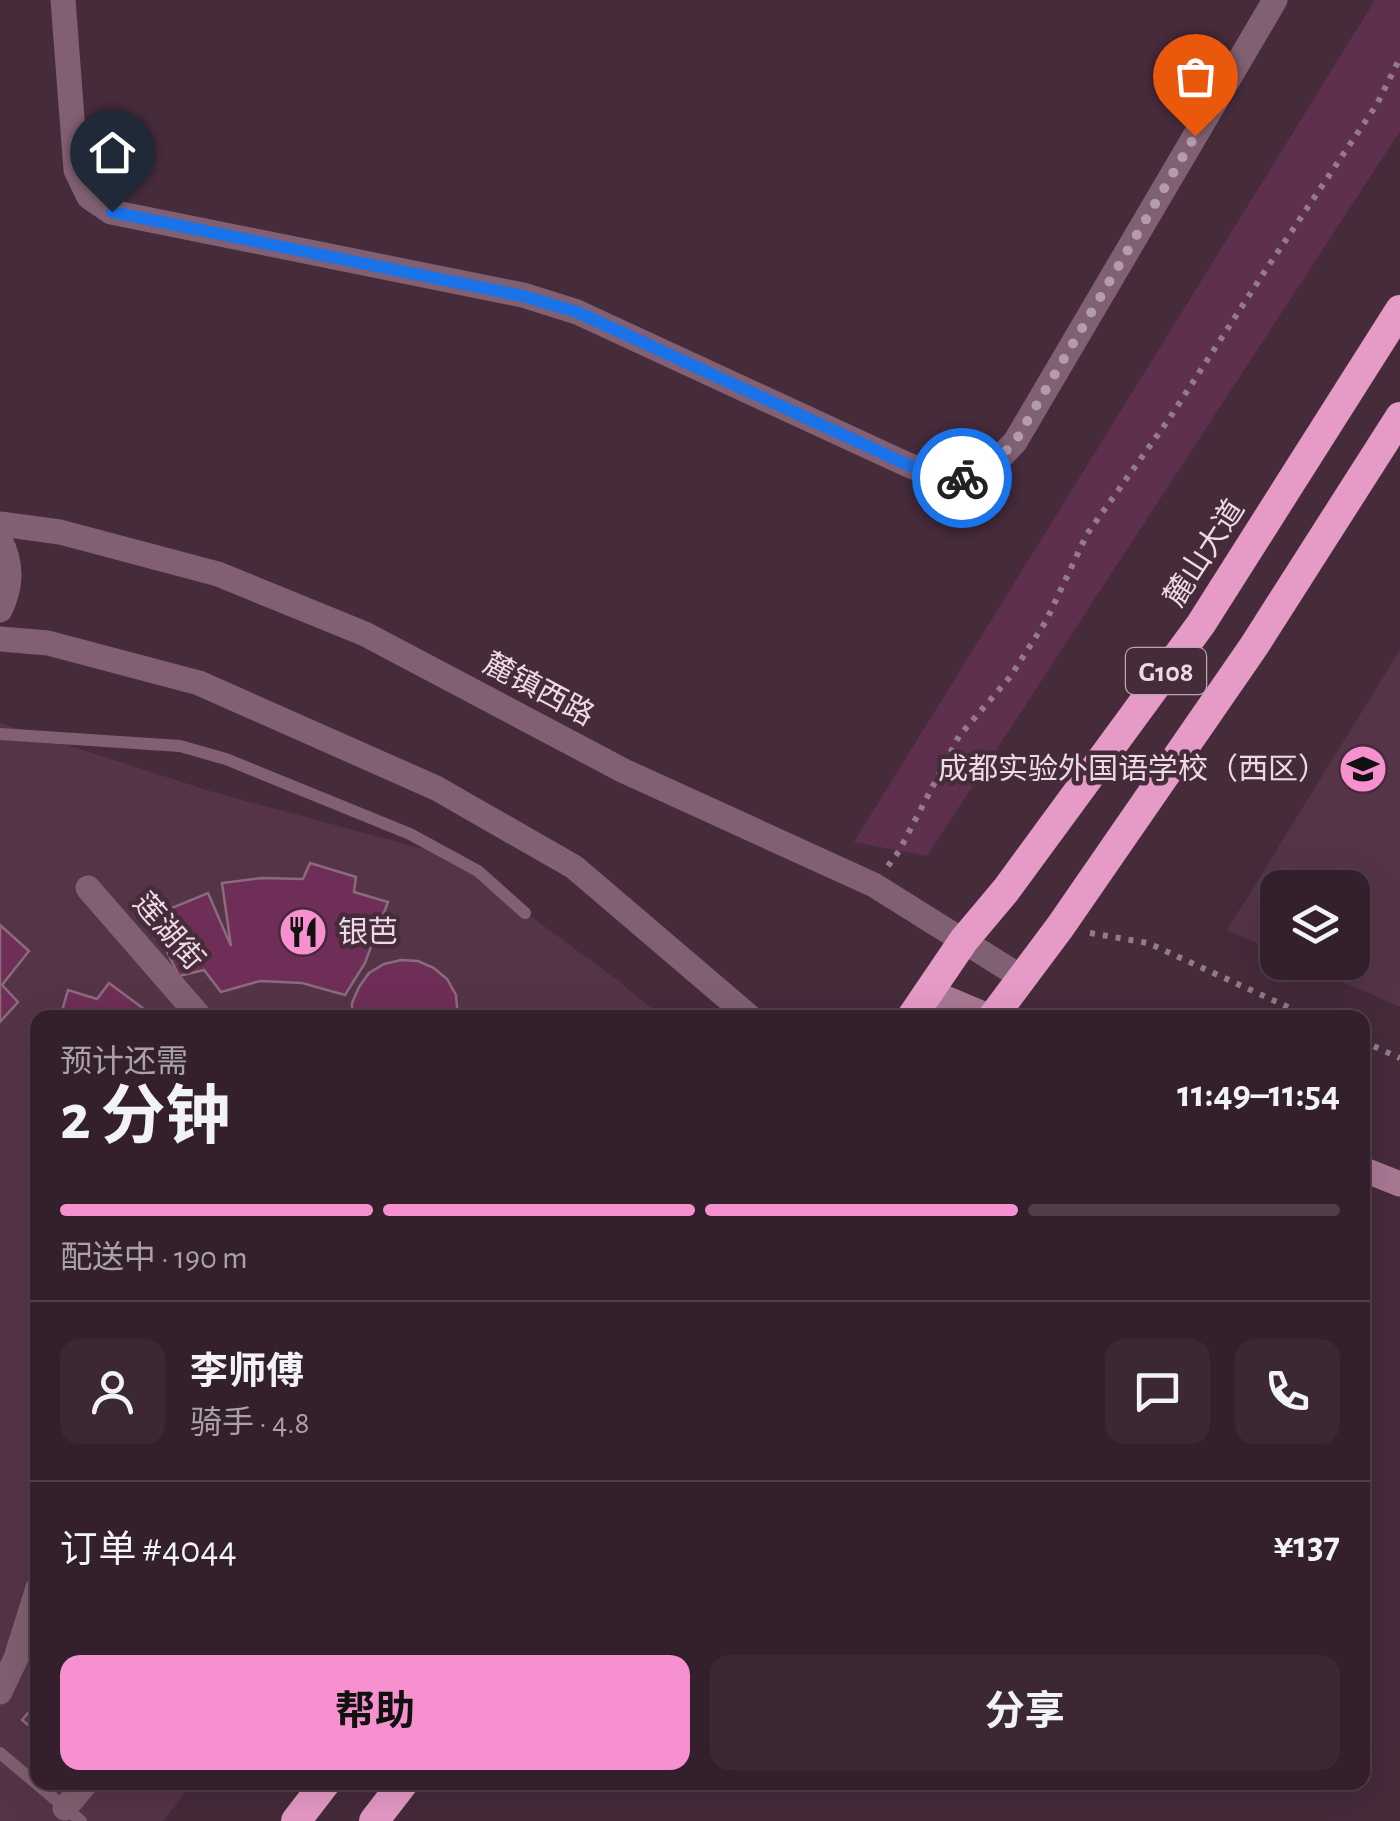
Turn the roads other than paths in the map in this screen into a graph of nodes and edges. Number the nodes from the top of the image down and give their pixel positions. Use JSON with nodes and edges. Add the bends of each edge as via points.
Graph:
{"nodes":[{"id":1,"x":63,"y":0,"type":"edge"},
{"id":2,"x":1276,"y":0,"type":"edge"},
{"id":3,"x":1400,"y":310,"type":"edge"},
{"id":4,"x":1400,"y":417,"type":"edge"},
{"id":5,"x":0,"y":524,"type":"edge"},
{"id":6,"x":0,"y":540,"type":"edge"},
{"id":7,"x":0,"y":610,"type":"edge"},
{"id":8,"x":0,"y":639,"type":"edge"},
{"id":9,"x":0,"y":734,"type":"edge"},
{"id":10,"x":88,"y":888,"type":"dead end"},
{"id":11,"x":525,"y":913,"type":"dead end"},
{"id":12,"x":964,"y":940,"type":"junction"},
{"id":13,"x":1022,"y":977,"type":"junction"},
{"id":14,"x":929,"y":992,"type":"junction"},
{"id":15,"x":194,"y":1010,"type":"edge"},
{"id":16,"x":741,"y":1010,"type":"edge"},
{"id":17,"x":917,"y":1010,"type":"edge"},
{"id":18,"x":973,"y":1010,"type":"edge"},
{"id":19,"x":998,"y":1010,"type":"edge"},
{"id":20,"x":1370,"y":1171,"type":"edge"},
{"id":21,"x":1400,"y":1184,"type":"edge"},
{"id":22,"x":30,"y":1613,"type":"edge"},
{"id":23,"x":0,"y":1692,"type":"edge"},
{"id":24,"x":0,"y":1753,"type":"edge"},
{"id":25,"x":30,"y":1778,"type":"edge"},
{"id":26,"x":44,"y":1790,"type":"edge"},
{"id":27,"x":83,"y":1790,"type":"edge"},
{"id":28,"x":320,"y":1790,"type":"edge"},
{"id":29,"x":398,"y":1790,"type":"edge"},
{"id":30,"x":73,"y":1814,"type":"edge"},
{"id":31,"x":296,"y":1821,"type":"edge"},
{"id":32,"x":374,"y":1821,"type":"edge"}],
"edges":[{"from":1,"to":2,"type":"street","via":[[76,170],[89,197],[112,212],[577,312],[952,482],[988,469],[1015,442]]},
{"from":3,"to":12,"type":"highway","name":"麓山大道","number":"G108","via":[[1201,624]]},
{"from":4,"to":13,"type":"highway","number":"G108","via":[[1254,646]]},
{"from":5,"to":12,"type":"street","name":"麓镇西路","via":[[60,532],[218,574],[366,634],[624,772],[874,885]]},
{"from":6,"to":7,"type":"street","via":[[10,570]]},
{"from":8,"to":16,"type":"street","via":[[48,643],[199,683],[436,788],[574,867]]},
{"from":9,"to":11,"type":"lane","via":[[180,746],[226,759],[410,834],[478,871]]},
{"from":10,"to":15,"type":"street","name":"莲湖街"},
{"from":12,"to":13,"type":"street","name":"麓镇西路"},
{"from":12,"to":14,"type":"highway","name":"麓山大道","number":"G108"},
{"from":13,"to":19,"type":"highway","number":"G108"},
{"from":14,"to":17,"type":"highway","name":"麓山大道","number":"G108"},
{"from":14,"to":18,"type":"street"},
{"from":20,"to":21,"type":"street"},
{"from":22,"to":23,"type":"street"},
{"from":24,"to":25,"type":"lane"},
{"from":26,"to":30,"type":"lane"},
{"from":27,"to":30,"type":"street"},
{"from":28,"to":31,"type":"highway"},
{"from":29,"to":32,"type":"highway"}]}
